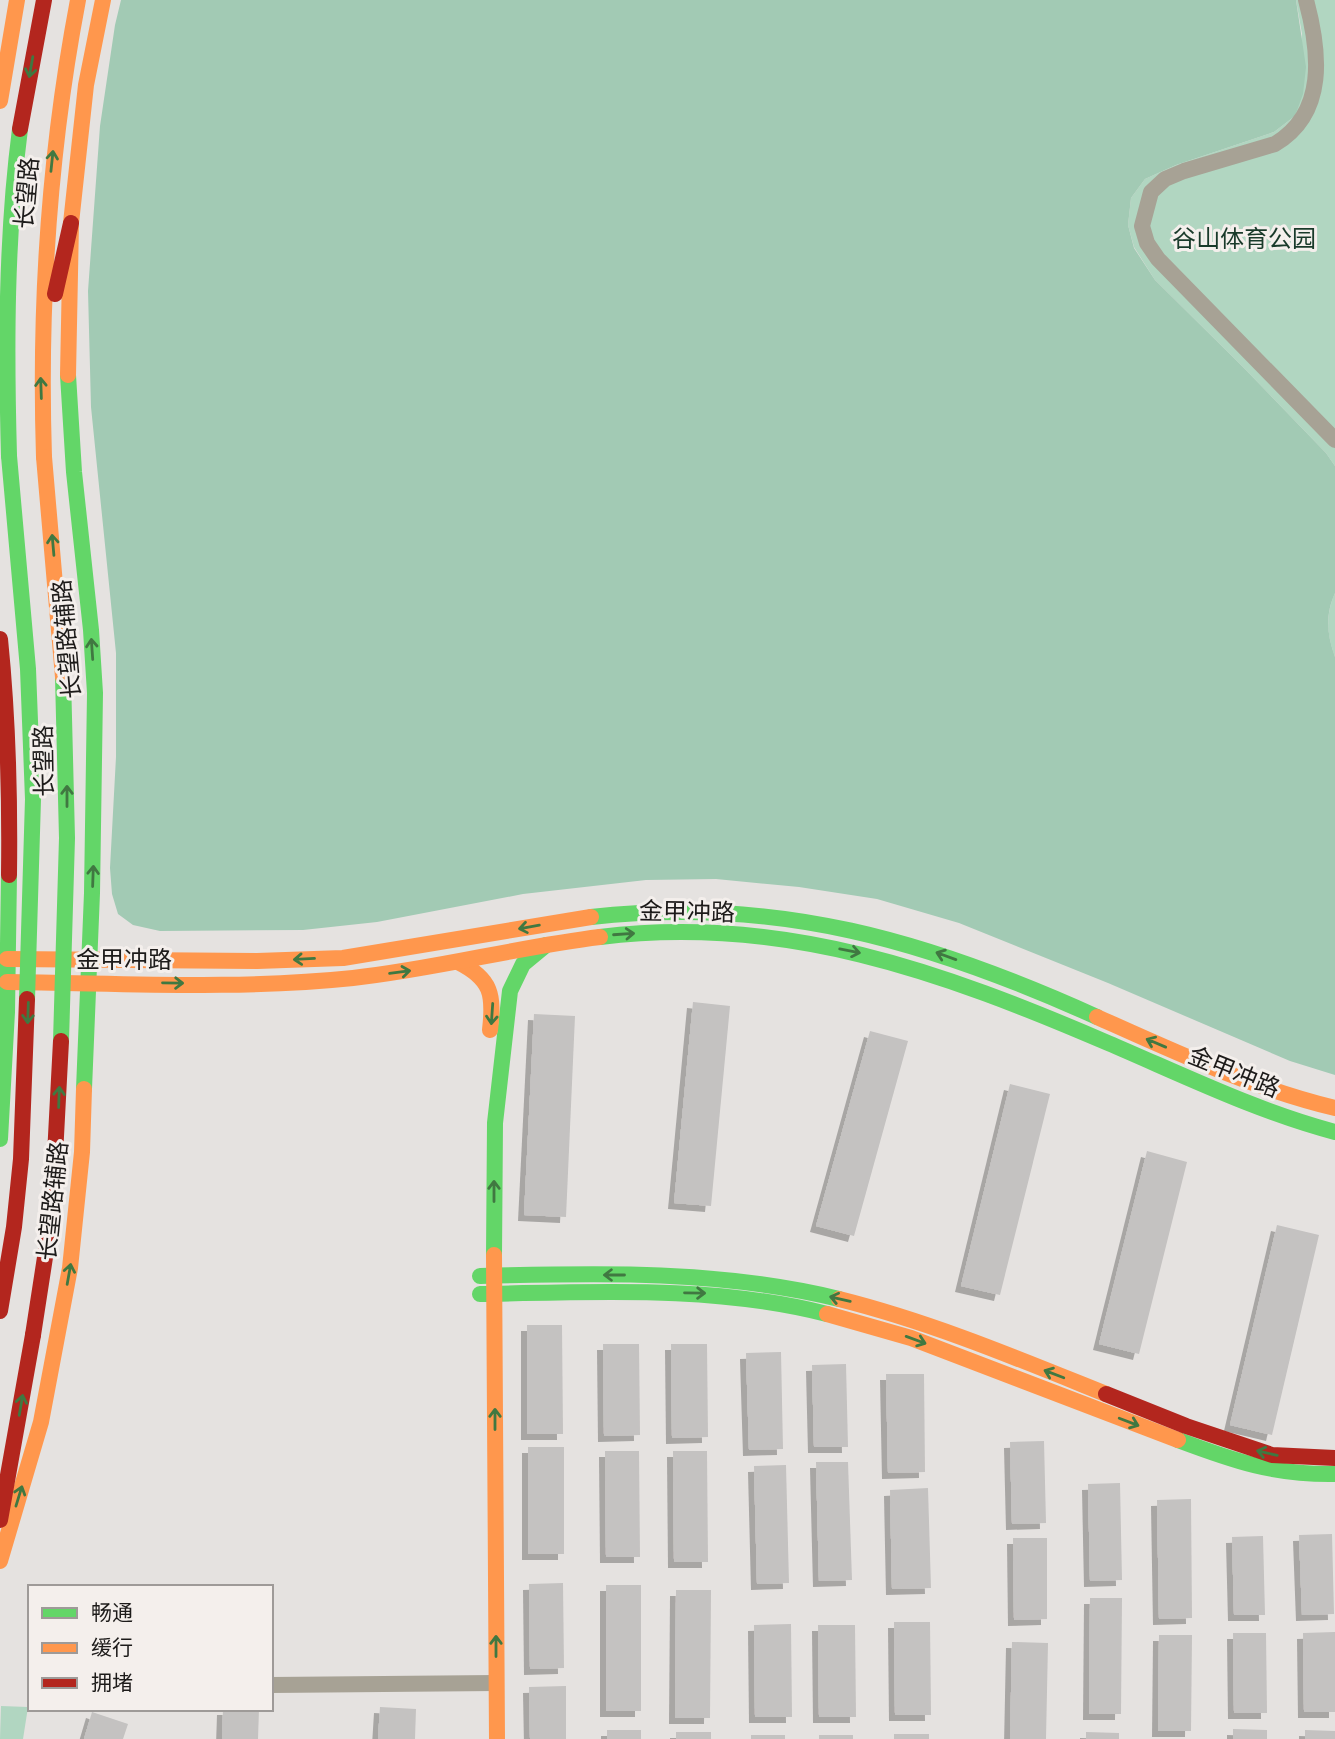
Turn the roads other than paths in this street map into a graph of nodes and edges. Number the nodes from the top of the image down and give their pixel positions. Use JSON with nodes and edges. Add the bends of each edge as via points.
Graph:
{"nodes":[{"id":1,"x":17,"y":0,"type":"edge"},
{"id":2,"x":44,"y":0,"type":"edge"},
{"id":3,"x":78,"y":0,"type":"edge"},
{"id":4,"x":103,"y":0,"type":"edge"},
{"id":5,"x":1306,"y":0,"type":"edge"},
{"id":6,"x":0,"y":101,"type":"edge"},
{"id":7,"x":13,"y":192,"type":"junction"},
{"id":8,"x":71,"y":223,"type":"junction"},
{"id":9,"x":0,"y":246,"type":"edge"},
{"id":10,"x":41,"y":357,"type":"junction"},
{"id":11,"x":1335,"y":440,"type":"edge"},
{"id":12,"x":0,"y":639,"type":"edge"},
{"id":13,"x":91,"y":916,"type":"junction"},
{"id":14,"x":548,"y":944,"type":"junction"},
{"id":15,"x":7,"y":959,"type":"junction"},
{"id":16,"x":90,"y":960,"type":"junction"},
{"id":17,"x":145,"y":960,"type":"junction"},
{"id":18,"x":458,"y":962,"type":"junction"},
{"id":19,"x":7,"y":982,"type":"junction"},
{"id":20,"x":89,"y":982,"type":"junction"},
{"id":21,"x":144,"y":982,"type":"junction"},
{"id":22,"x":88,"y":1030,"type":"junction"},
{"id":23,"x":1335,"y":1108,"type":"edge"},
{"id":24,"x":1335,"y":1132,"type":"edge"},
{"id":25,"x":0,"y":1139,"type":"edge"},
{"id":26,"x":487,"y":1276,"type":"junction"},
{"id":27,"x":487,"y":1294,"type":"junction"},
{"id":28,"x":0,"y":1311,"type":"edge"},
{"id":29,"x":1335,"y":1458,"type":"edge"},
{"id":30,"x":1335,"y":1474,"type":"edge"},
{"id":31,"x":0,"y":1520,"type":"edge"},
{"id":32,"x":0,"y":1561,"type":"edge"},
{"id":33,"x":489,"y":1683,"type":"junction"},
{"id":34,"x":273,"y":1685,"type":"edge"},
{"id":35,"x":483,"y":1739,"type":"edge"},
{"id":36,"x":498,"y":1739,"type":"edge"}],
"edges":[{"from":1,"to":6,"type":"main road"},
{"from":2,"to":7,"type":"main road","name":"长望路","one_way":true},
{"from":10,"to":3,"type":"main road","name":"长望路","one_way":true,"via":[[45,241],[58,113]]},
{"from":4,"to":8,"type":"main road","name":"长望路辅路","via":[[86,85]]},
{"from":5,"to":11,"type":"street","via":[[1316,72],[1313,96],[1303,119],[1291,135],[1275,144],[1165,179],[1151,192],[1142,226],[1158,259]]},
{"from":7,"to":9,"type":"main road"},
{"from":7,"to":28,"type":"main road","name":"长望路","one_way":true,"bridge":true,"via":[[6,384],[33,799],[21,1159]]},
{"from":8,"to":10,"type":"main road"},
{"from":13,"to":8,"type":"main road","name":"长望路辅路","one_way":true,"via":[[95,693],[67,352]]},
{"from":31,"to":10,"type":"main road","name":"长望路","one_way":true,"bridge":true,"via":[[52,1212],[62,1014],[65,695],[44,457]]},
{"from":12,"to":15,"type":"main road","via":[[10,781]]},
{"from":13,"to":16,"type":"main road","name":"长望路辅路"},
{"from":13,"to":17,"type":"main road","via":[[96,931],[112,949]]},
{"from":14,"to":18,"type":"main road","name":"金甲冲路"},
{"from":14,"to":24,"type":"main road","name":"金甲冲路","one_way":true,"via":[[623,934],[715,932],[863,954],[970,986],[1232,1097]]},
{"from":26,"to":14,"type":"main road","one_way":true,"via":[[495,1123],[510,991],[523,964]]},
{"from":15,"to":16,"type":"main road","name":"金甲冲路"},
{"from":15,"to":19,"type":"main road"},
{"from":16,"to":17,"type":"main road","name":"金甲冲路"},
{"from":16,"to":20,"type":"main road","name":"长望路辅路"},
{"from":23,"to":17,"type":"main road","name":"金甲冲路","one_way":true,"via":[[1286,1096],[930,950],[764,915],[623,914],[361,956]]},
{"from":21,"to":18,"type":"main road","name":"金甲冲路","one_way":true,"via":[[305,982]]},
{"from":18,"to":26,"type":"main road","one_way":true,"via":[[487,982],[493,1007],[481,1136]]},
{"from":19,"to":20,"type":"main road","name":"金甲冲路"},
{"from":19,"to":25,"type":"main road"},
{"from":20,"to":21,"type":"main road","name":"金甲冲路"},
{"from":20,"to":22,"type":"main road","name":"长望路辅路"},
{"from":21,"to":22,"type":"main road","via":[[107,998]]},
{"from":32,"to":22,"type":"main road","name":"长望路辅路","one_way":true,"via":[[41,1422],[70,1268]]},
{"from":26,"to":27,"type":"main road"},
{"from":29,"to":26,"type":"main road","one_way":true,"via":[[1272,1455],[1241,1446],[917,1322],[801,1290],[711,1277]]},
{"from":27,"to":30,"type":"main road","one_way":true,"via":[[708,1294],[796,1306],[911,1338],[1236,1462],[1266,1471]]},
{"from":27,"to":33,"type":"main road"},
{"from":33,"to":34,"type":"street"},
{"from":33,"to":35,"type":"main road"},
{"from":33,"to":36,"type":"main road"}]}
